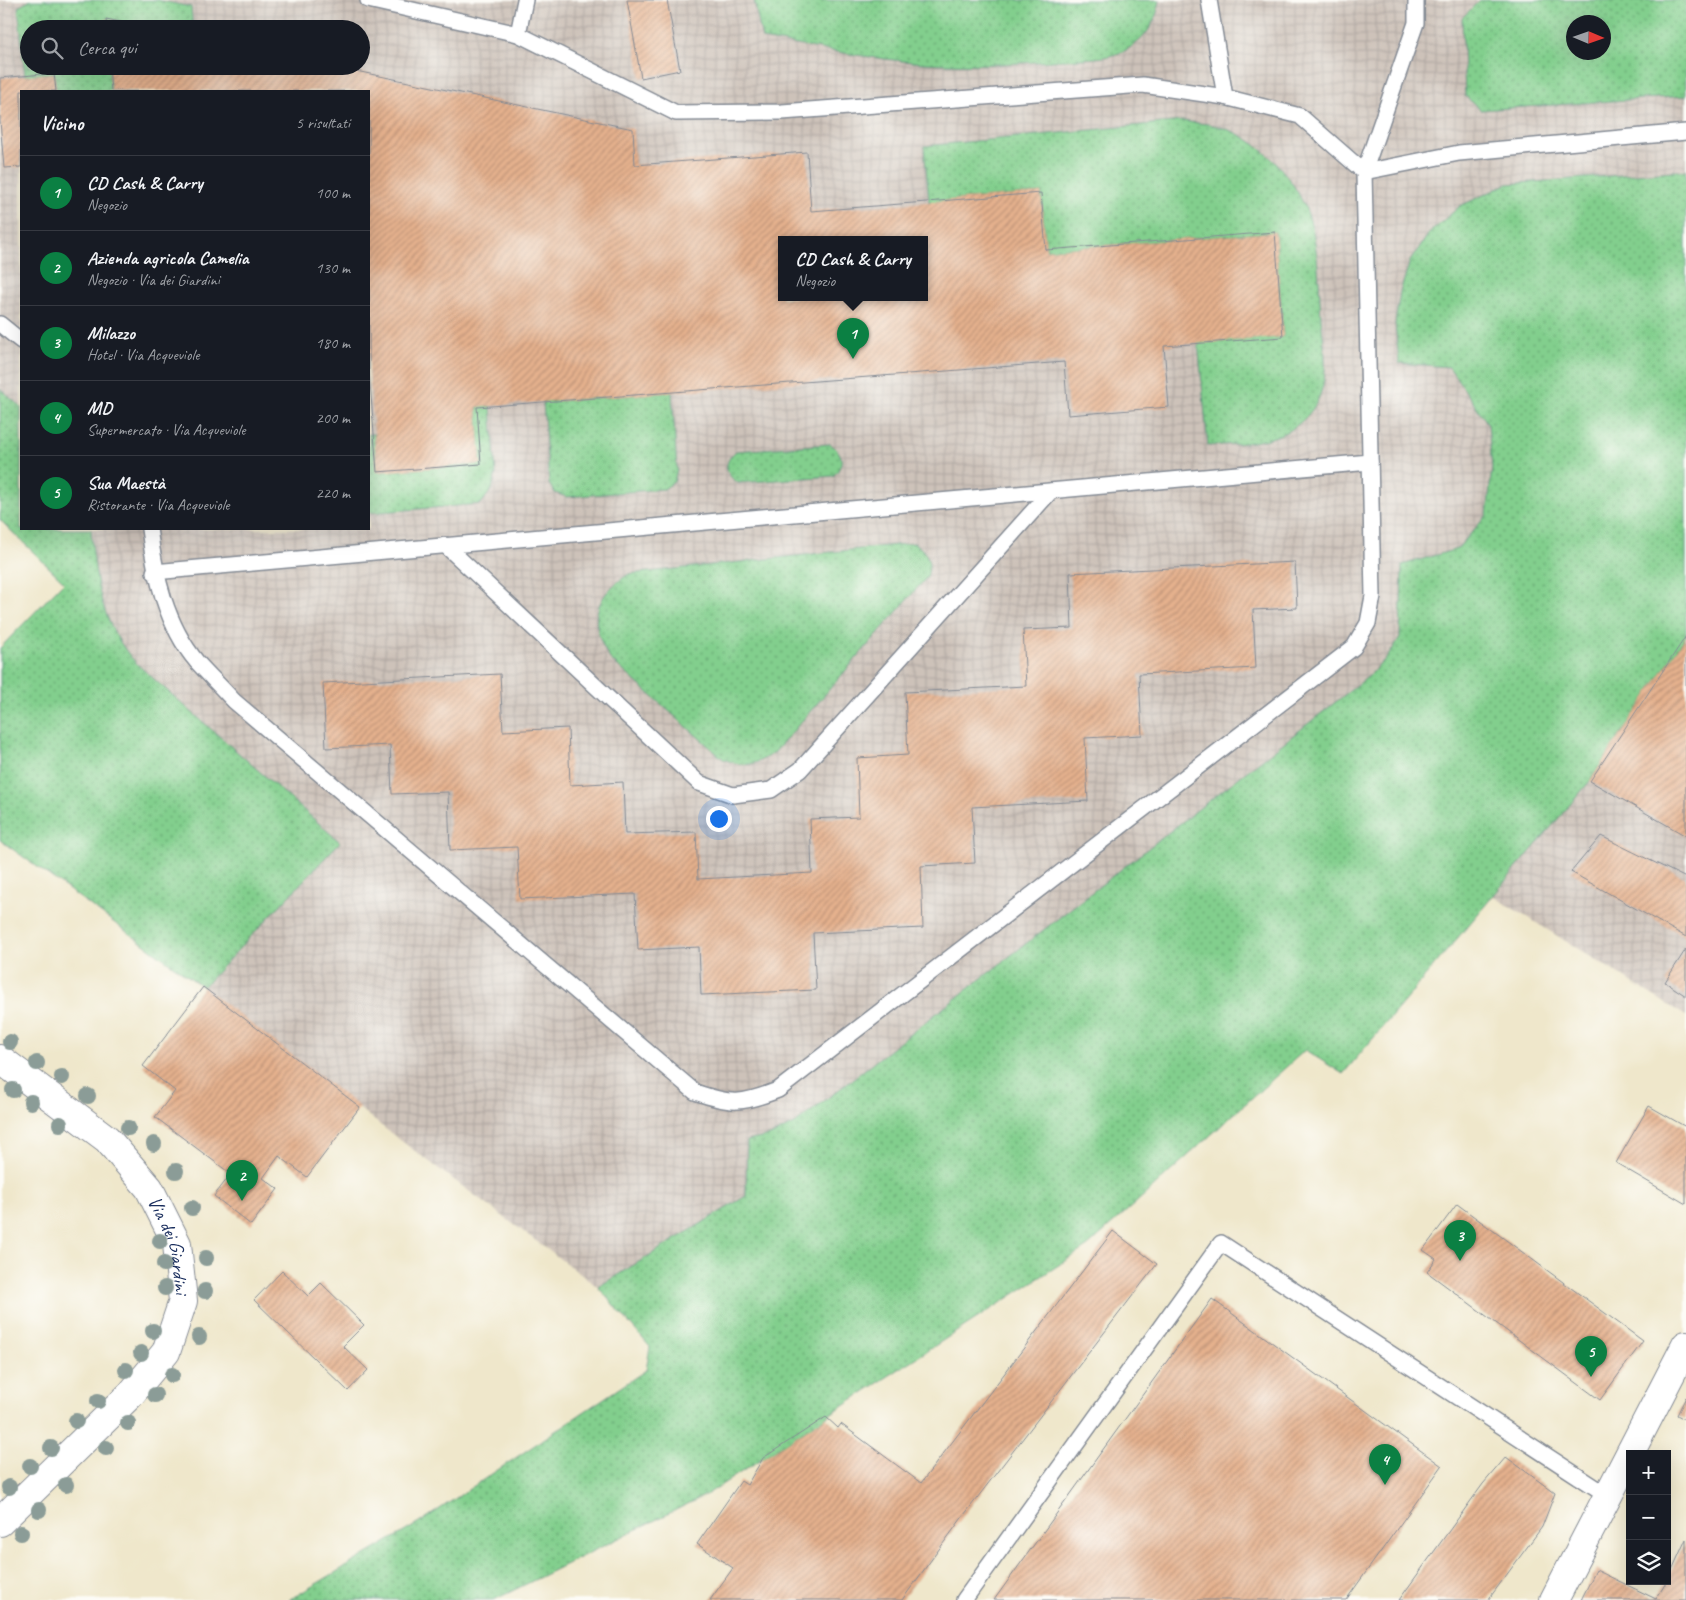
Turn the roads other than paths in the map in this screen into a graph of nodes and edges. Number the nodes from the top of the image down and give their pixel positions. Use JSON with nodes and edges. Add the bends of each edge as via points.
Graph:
{"nodes":[{"id":1,"x":368,"y":0,"type":"edge"},
{"id":2,"x":525,"y":0,"type":"edge"},
{"id":3,"x":1209,"y":0,"type":"edge"},
{"id":4,"x":1416,"y":0,"type":"edge"},
{"id":5,"x":518,"y":34,"type":"junction"},
{"id":6,"x":1225,"y":97,"type":"junction"},
{"id":7,"x":1686,"y":132,"type":"edge"},
{"id":8,"x":1364,"y":172,"type":"junction"},
{"id":9,"x":0,"y":324,"type":"edge"},
{"id":10,"x":20,"y":340,"type":"edge"},
{"id":11,"x":1370,"y":462,"type":"junction"},
{"id":12,"x":1051,"y":491,"type":"junction"},
{"id":13,"x":149,"y":530,"type":"edge"},
{"id":14,"x":445,"y":545,"type":"junction"},
{"id":15,"x":154,"y":572,"type":"junction"},
{"id":16,"x":0,"y":1059,"type":"edge"},
{"id":17,"x":1686,"y":1345,"type":"edge"},
{"id":18,"x":1607,"y":1495,"type":"junction"},
{"id":19,"x":0,"y":1522,"type":"edge"},
{"id":20,"x":964,"y":1600,"type":"edge"},
{"id":21,"x":1554,"y":1600,"type":"edge"}],
"edges":[{"from":1,"to":5,"type":"lane"},
{"from":2,"to":5,"type":"lane"},
{"from":3,"to":6,"type":"lane"},
{"from":4,"to":8,"type":"lane","via":[[1416,23]]},
{"from":5,"to":6,"type":"lane","via":[[676,113],[782,112],[1143,85]]},
{"from":6,"to":8,"type":"lane","via":[[1300,116]]},
{"from":7,"to":8,"type":"lane","via":[[1459,153]]},
{"from":8,"to":11,"type":"lane"},
{"from":9,"to":10,"type":"lane"},
{"from":11,"to":12,"type":"lane"},
{"from":11,"to":15,"type":"lane","via":[[1373,596],[1368,623],[1354,647],[778,1090],[748,1102],[721,1101],[695,1092],[234,701],[196,660],[170,616]]},
{"from":12,"to":14,"type":"lane"},
{"from":12,"to":14,"type":"lane","via":[[800,770],[771,790],[732,795],[699,783]]},
{"from":13,"to":15,"type":"lane"},
{"from":14,"to":15,"type":"lane"},
{"from":16,"to":19,"type":"street","name":"Via dei Giardini","via":[[107,1139],[149,1188],[177,1244],[183,1301],[166,1352],[131,1394]]},
{"from":17,"to":18,"type":"street"},
{"from":18,"to":20,"type":"lane","via":[[1220,1243]]},
{"from":18,"to":21,"type":"street"}]}
